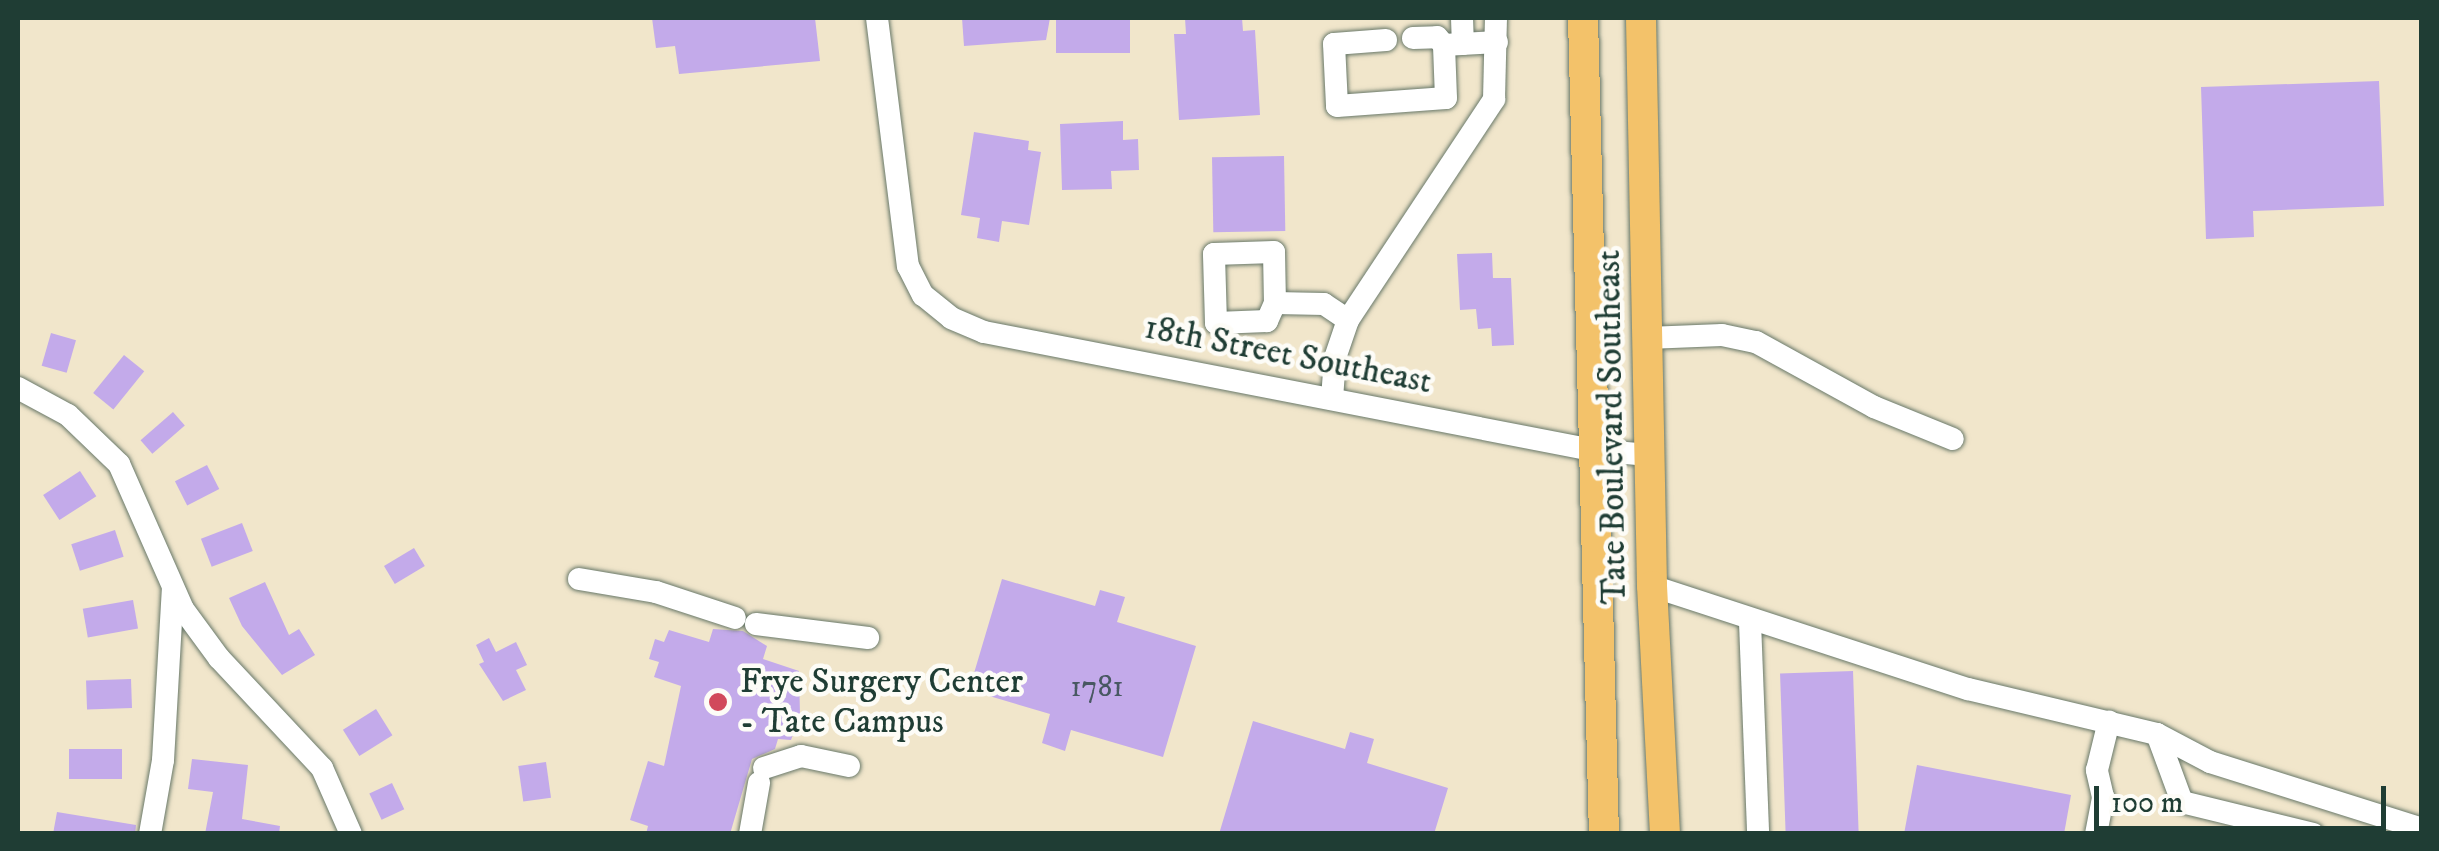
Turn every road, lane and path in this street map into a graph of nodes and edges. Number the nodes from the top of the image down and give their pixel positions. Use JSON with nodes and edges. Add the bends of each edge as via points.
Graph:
{"nodes":[{"id":1,"x":877,"y":18,"type":"edge"},
{"id":2,"x":1462,"y":18,"type":"edge"},
{"id":3,"x":1496,"y":18,"type":"edge"},
{"id":4,"x":1582,"y":18,"type":"edge"},
{"id":5,"x":1640,"y":18,"type":"edge"},
{"id":6,"x":1413,"y":38,"type":"dead end"},
{"id":7,"x":1386,"y":40,"type":"dead end"},
{"id":8,"x":1496,"y":42,"type":"junction"},
{"id":9,"x":1453,"y":45,"type":"junction"},
{"id":10,"x":1276,"y":303,"type":"dead end"},
{"id":11,"x":1348,"y":320,"type":"junction"},
{"id":12,"x":1647,"y":338,"type":"junction"},
{"id":13,"x":18,"y":388,"type":"edge"},
{"id":14,"x":1332,"y":399,"type":"junction"},
{"id":15,"x":1953,"y":439,"type":"dead end"},
{"id":16,"x":1592,"y":450,"type":"junction"},
{"id":17,"x":1650,"y":455,"type":"junction"},
{"id":18,"x":579,"y":579,"type":"dead end"},
{"id":19,"x":173,"y":585,"type":"junction"},
{"id":20,"x":1652,"y":586,"type":"junction"},
{"id":21,"x":1750,"y":622,"type":"junction"},
{"id":22,"x":868,"y":638,"type":"dead end"},
{"id":23,"x":2109,"y":721,"type":"junction"},
{"id":24,"x":2157,"y":734,"type":"junction"},
{"id":25,"x":850,"y":766,"type":"dead end"},
{"id":26,"x":2422,"y":829,"type":"edge"},
{"id":27,"x":150,"y":834,"type":"edge"},
{"id":28,"x":351,"y":834,"type":"edge"},
{"id":29,"x":750,"y":834,"type":"edge"},
{"id":30,"x":1604,"y":834,"type":"edge"},
{"id":31,"x":1665,"y":834,"type":"edge"},
{"id":32,"x":1758,"y":834,"type":"edge"},
{"id":33,"x":2096,"y":834,"type":"edge"},
{"id":34,"x":2313,"y":834,"type":"edge"}],
"edges":[{"from":1,"to":14,"type":"street","name":"18th Street Southeast","via":[[902,239],[924,295],[951,318],[984,332]]},
{"from":2,"to":9,"type":"street"},
{"from":3,"to":8,"type":"street"},
{"from":4,"to":16,"type":"main road","name":"Tate Boulevard Southeast"},
{"from":5,"to":12,"type":"main road","name":"Tate Boulevard Southeast"},
{"from":6,"to":9,"type":"street"},
{"from":7,"to":9,"type":"street","via":[[1334,44],[1337,106],[1446,98]]},
{"from":8,"to":9,"type":"street"},
{"from":8,"to":11,"type":"street","via":[[1498,86],[1489,110]]},
{"from":10,"to":11,"type":"street","via":[[1324,304]]},
{"from":11,"to":14,"type":"street","via":[[1334,358]]},
{"from":12,"to":15,"type":"street","via":[[1722,335],[1756,342],[1874,407]]},
{"from":12,"to":17,"type":"main road","name":"Tate Boulevard Southeast"},
{"from":13,"to":19,"type":"street","via":[[68,415],[119,464]]},
{"from":14,"to":16,"type":"street","name":"18th Street Southeast"},
{"from":16,"to":17,"type":"street","name":"18th Street Southeast"},
{"from":16,"to":30,"type":"main road","name":"Tate Boulevard Southeast"},
{"from":17,"to":20,"type":"main road","name":"Tate Boulevard Southeast"},
{"from":18,"to":22,"type":"street","via":[[656,592],[746,620]]},
{"from":19,"to":27,"type":"street","via":[[164,760]]},
{"from":19,"to":28,"type":"street","via":[[219,658],[302,745],[335,792]]},
{"from":20,"to":21,"type":"street"},
{"from":20,"to":31,"type":"main road","name":"Tate Boulevard Southeast"},
{"from":21,"to":23,"type":"street","via":[[1968,689]]},
{"from":21,"to":32,"type":"street"},
{"from":23,"to":24,"type":"street"},
{"from":23,"to":33,"type":"street","via":[[2097,770],[2103,797]]},
{"from":24,"to":26,"type":"street","via":[[2210,762]]},
{"from":24,"to":34,"type":"street","via":[[2182,802]]},
{"from":25,"to":29,"type":"street","via":[[801,756],[762,776]]}]}
